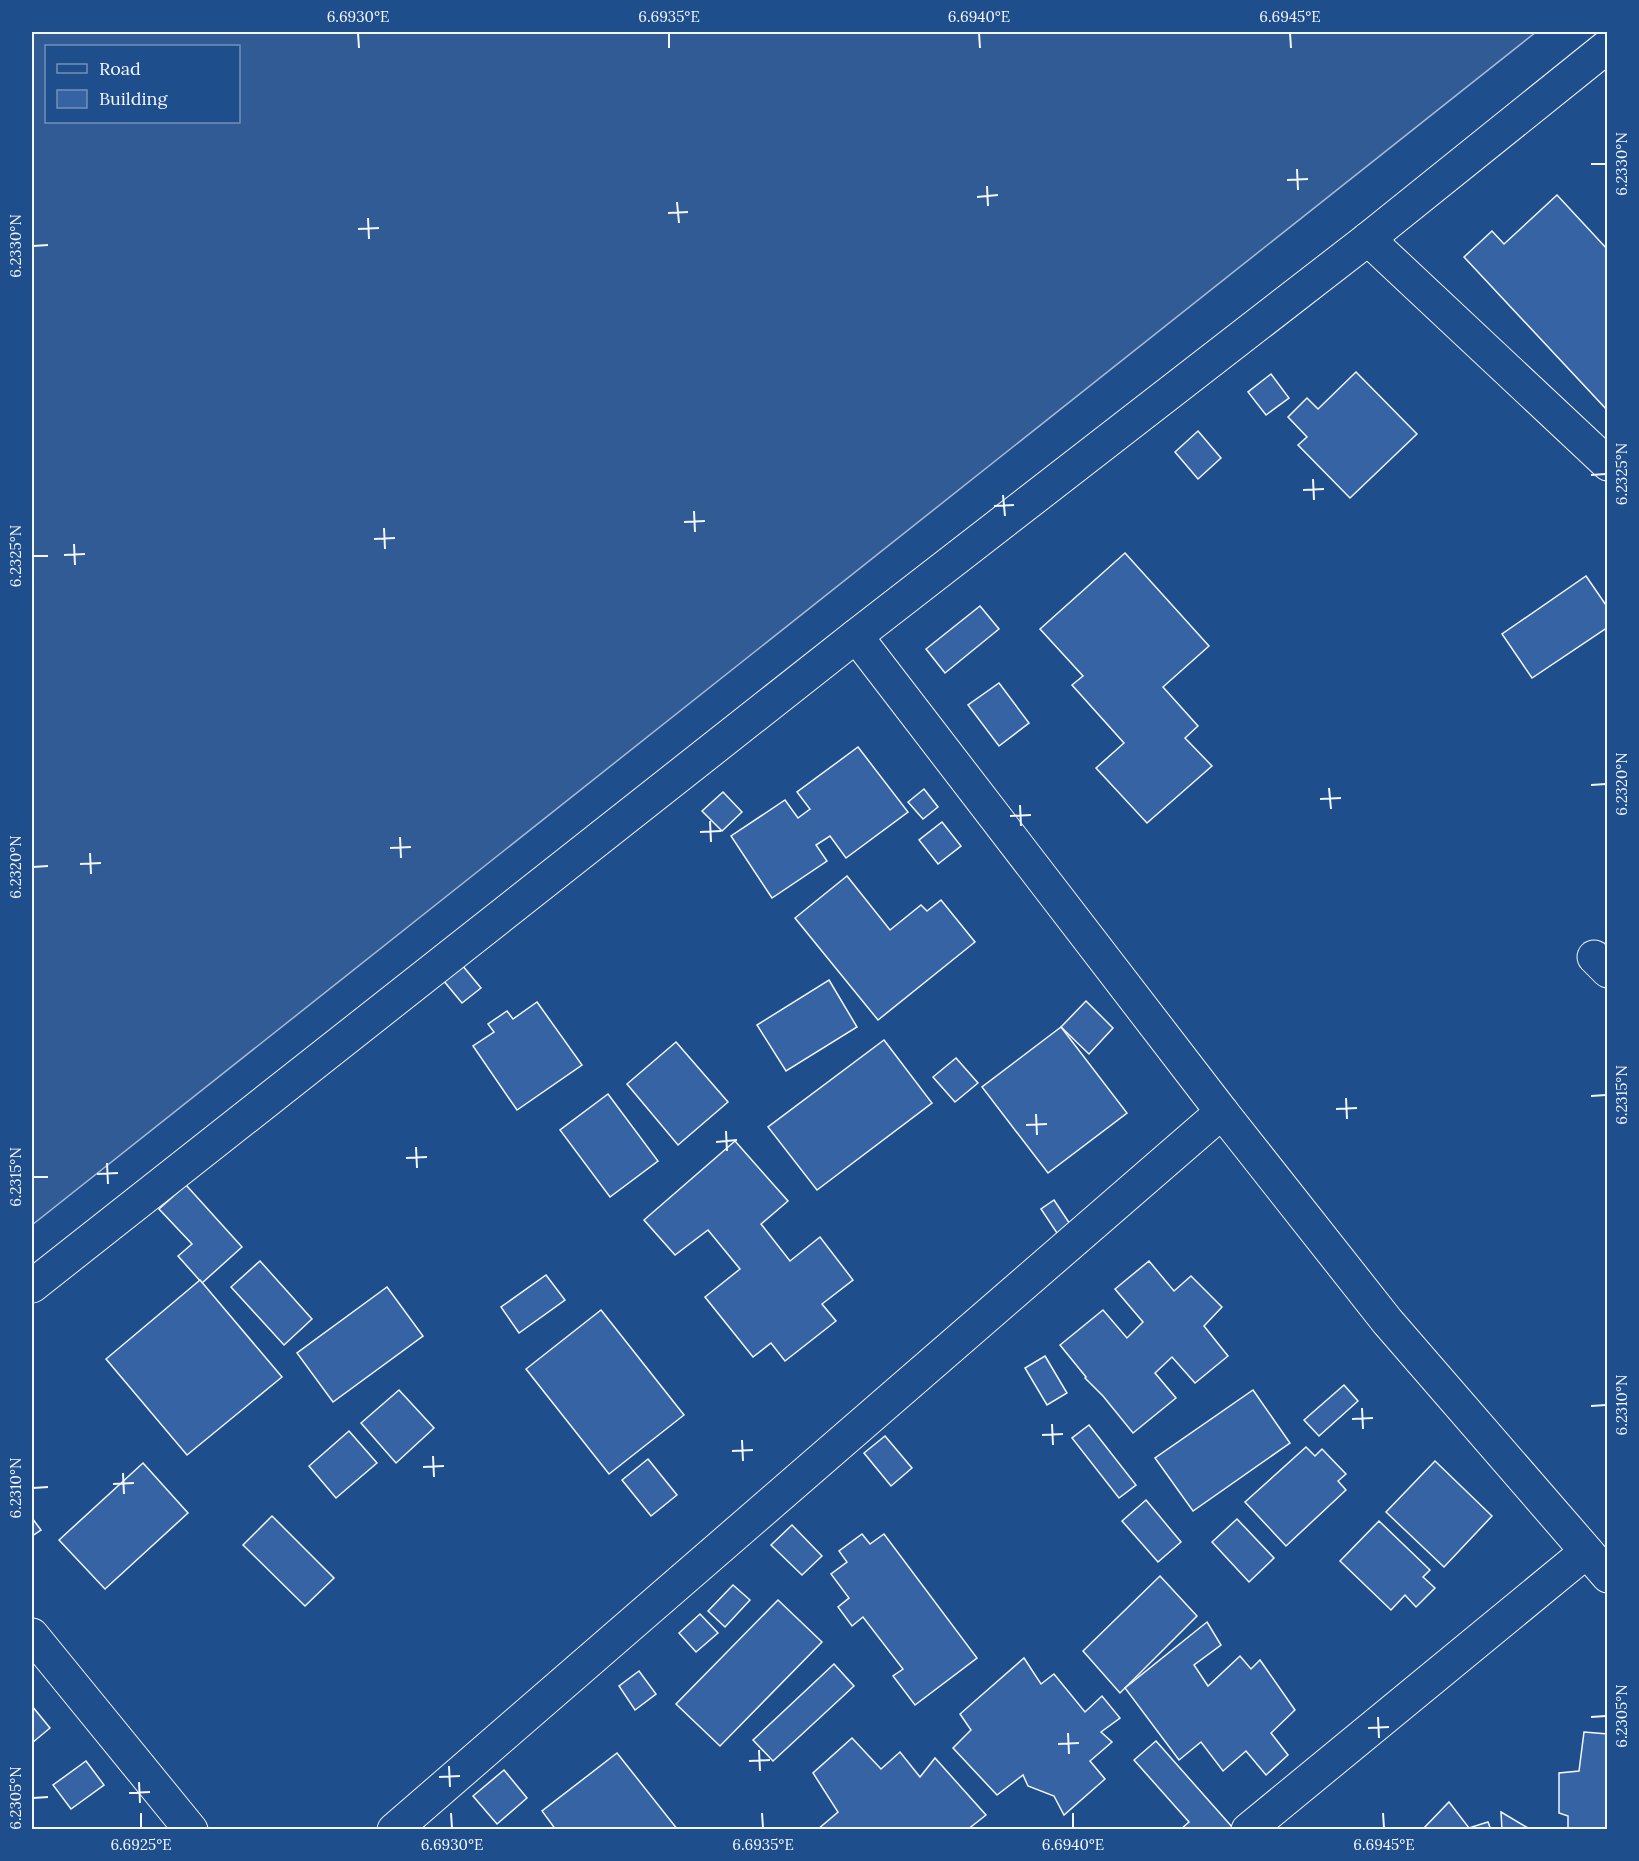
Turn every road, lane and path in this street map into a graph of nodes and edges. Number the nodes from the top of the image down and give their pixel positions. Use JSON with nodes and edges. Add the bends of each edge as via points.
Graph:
{"nodes":[{"id":1,"x":1608,"y":46,"type":"edge"},
{"id":2,"x":1368,"y":239,"type":"junction"},
{"id":3,"x":1608,"y":464,"type":"edge"},
{"id":4,"x":856,"y":636,"type":"junction"},
{"id":5,"x":1222,"y":1112,"type":"junction"},
{"id":6,"x":32,"y":1286,"type":"edge"},
{"id":7,"x":1586,"y":1552,"type":"junction"},
{"id":8,"x":1608,"y":1576,"type":"edge"},
{"id":9,"x":32,"y":1635,"type":"edge"},
{"id":10,"x":191,"y":1830,"type":"edge"},
{"id":11,"x":394,"y":1830,"type":"edge"},
{"id":12,"x":1248,"y":1830,"type":"edge"}],
"edges":[{"from":1,"to":2,"type":"street"},
{"from":2,"to":3,"type":"street"},
{"from":2,"to":4,"type":"street"},
{"from":4,"to":5,"type":"street"},
{"from":4,"to":6,"type":"street"},
{"from":5,"to":7,"type":"street","via":[[1387,1321]]},
{"from":5,"to":11,"type":"street"},
{"from":7,"to":8,"type":"street"},
{"from":7,"to":12,"type":"street"},
{"from":9,"to":10,"type":"street"}]}
